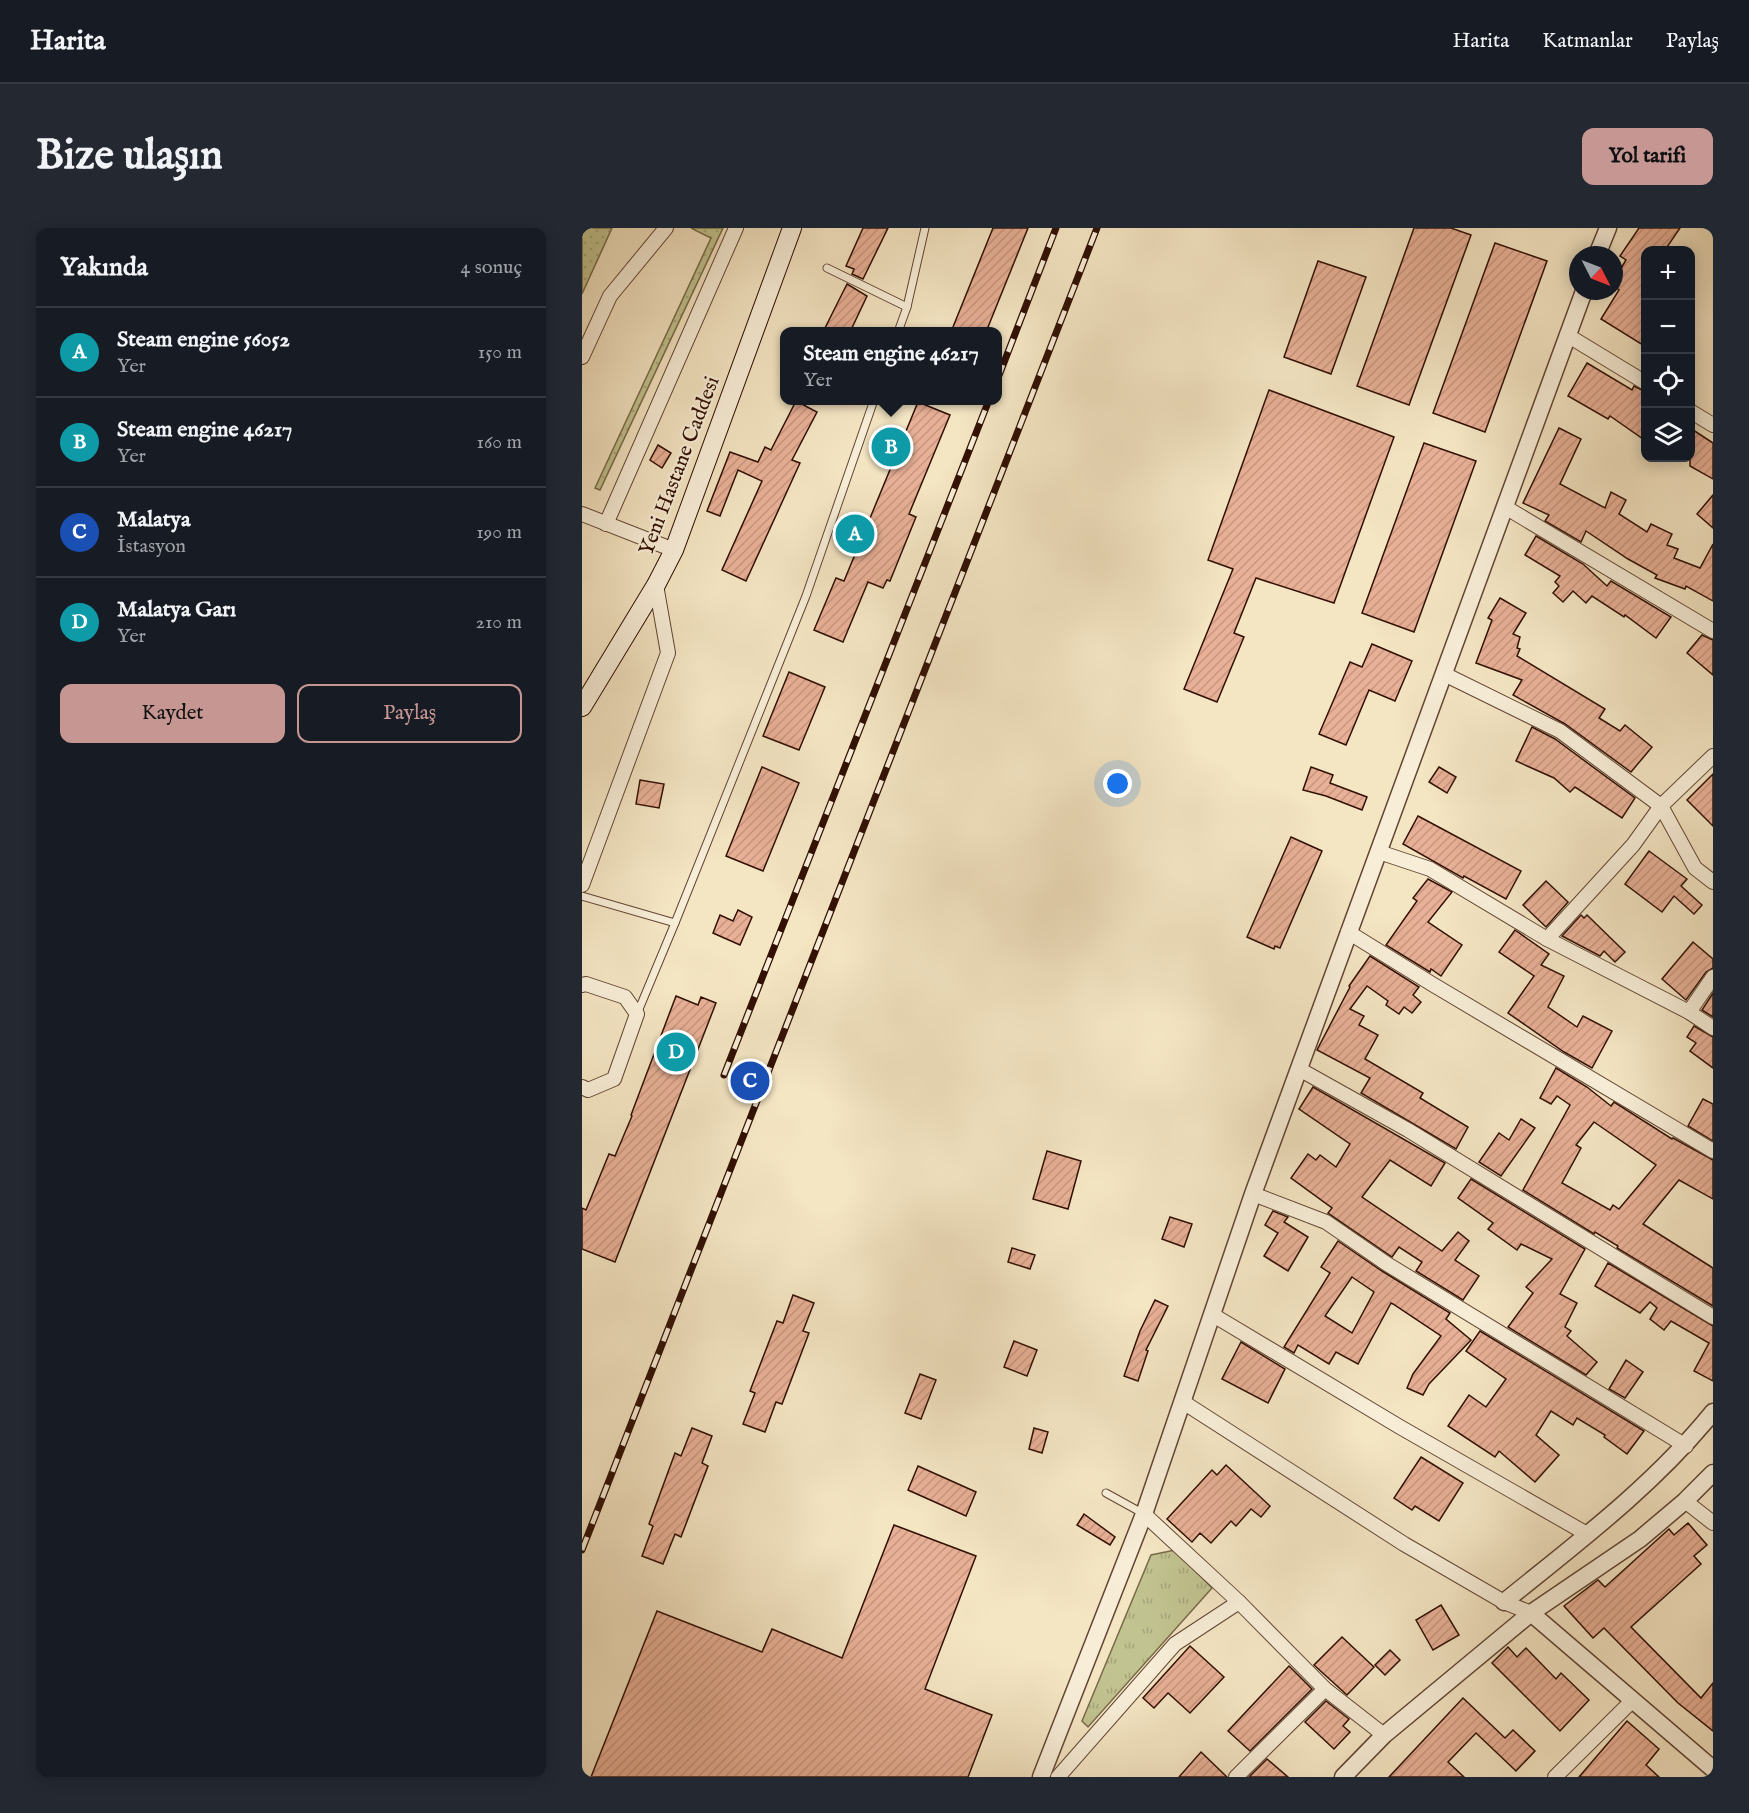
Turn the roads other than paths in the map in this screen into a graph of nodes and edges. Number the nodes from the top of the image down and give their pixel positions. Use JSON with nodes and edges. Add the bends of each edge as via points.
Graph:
{"nodes":[{"id":1,"x":666,"y":228,"type":"edge"},
{"id":2,"x":736,"y":228,"type":"edge"},
{"id":3,"x":792,"y":228,"type":"edge"},
{"id":4,"x":925,"y":228,"type":"edge"},
{"id":5,"x":1608,"y":228,"type":"edge"},
{"id":6,"x":1601,"y":246,"type":"edge"},
{"id":7,"x":827,"y":268,"type":"dead end"},
{"id":8,"x":1581,"y":300,"type":"edge"},
{"id":9,"x":907,"y":307,"type":"junction"},
{"id":10,"x":900,"y":327,"type":"edge"},
{"id":11,"x":1567,"y":335,"type":"junction"},
{"id":12,"x":582,"y":357,"type":"edge"},
{"id":13,"x":1641,"y":381,"type":"edge"},
{"id":14,"x":872,"y":405,"type":"edge"},
{"id":15,"x":1695,"y":414,"type":"edge"},
{"id":16,"x":1713,"y":425,"type":"edge"},
{"id":17,"x":1505,"y":507,"type":"junction"},
{"id":18,"x":582,"y":514,"type":"edge"},
{"id":19,"x":606,"y":524,"type":"junction"},
{"id":20,"x":674,"y":550,"type":"junction"},
{"id":21,"x":656,"y":585,"type":"junction"},
{"id":22,"x":1713,"y":630,"type":"edge"},
{"id":23,"x":1444,"y":674,"type":"junction"},
{"id":24,"x":582,"y":706,"type":"edge"},
{"id":25,"x":1713,"y":756,"type":"edge"},
{"id":26,"x":1661,"y":806,"type":"junction"},
{"id":27,"x":1379,"y":852,"type":"junction"},
{"id":28,"x":1713,"y":882,"type":"edge"},
{"id":29,"x":582,"y":885,"type":"edge"},
{"id":30,"x":582,"y":896,"type":"edge"},
{"id":31,"x":675,"y":923,"type":"junction"},
{"id":32,"x":1348,"y":932,"type":"junction"},
{"id":33,"x":1547,"y":939,"type":"junction"},
{"id":34,"x":1713,"y":977,"type":"edge"},
{"id":35,"x":582,"y":985,"type":"edge"},
{"id":36,"x":1689,"y":1012,"type":"junction"},
{"id":37,"x":638,"y":1014,"type":"junction"},
{"id":38,"x":1713,"y":1028,"type":"edge"},
{"id":39,"x":1299,"y":1069,"type":"junction"},
{"id":40,"x":582,"y":1087,"type":"edge"},
{"id":41,"x":1713,"y":1151,"type":"edge"},
{"id":42,"x":1253,"y":1194,"type":"junction"},
{"id":43,"x":1213,"y":1315,"type":"junction"},
{"id":44,"x":1713,"y":1317,"type":"edge"},
{"id":45,"x":1183,"y":1402,"type":"junction"},
{"id":46,"x":1713,"y":1412,"type":"edge"},
{"id":47,"x":1686,"y":1446,"type":"junction"},
{"id":48,"x":1713,"y":1473,"type":"edge"},
{"id":49,"x":1106,"y":1493,"type":"dead end"},
{"id":50,"x":1685,"y":1501,"type":"junction"},
{"id":51,"x":1144,"y":1514,"type":"junction"},
{"id":52,"x":1713,"y":1523,"type":"edge"},
{"id":53,"x":1587,"y":1534,"type":"junction"},
{"id":54,"x":1239,"y":1602,"type":"junction"},
{"id":55,"x":1504,"y":1602,"type":"junction"},
{"id":56,"x":1531,"y":1613,"type":"junction"},
{"id":57,"x":1325,"y":1689,"type":"junction"},
{"id":58,"x":1633,"y":1700,"type":"junction"},
{"id":59,"x":1384,"y":1735,"type":"junction"},
{"id":60,"x":1713,"y":1769,"type":"edge"},
{"id":61,"x":1041,"y":1777,"type":"edge"},
{"id":62,"x":1058,"y":1777,"type":"edge"},
{"id":63,"x":1236,"y":1777,"type":"edge"},
{"id":64,"x":1343,"y":1777,"type":"edge"},
{"id":65,"x":1555,"y":1777,"type":"edge"}],
"edges":[{"from":1,"to":12,"type":"street","via":[[610,296]]},
{"from":2,"to":19,"type":"street"},
{"from":3,"to":20,"type":"main road","name":"Yeni Hastane Caddesi"},
{"from":4,"to":9,"type":"lane"},
{"from":5,"to":6,"type":"street"},
{"from":7,"to":9,"type":"lane"},
{"from":8,"to":11,"type":"street"},
{"from":9,"to":10,"type":"lane"},
{"from":11,"to":13,"type":"street"},
{"from":11,"to":17,"type":"street"},
{"from":14,"to":31,"type":"lane","via":[[806,596]]},
{"from":15,"to":16,"type":"street"},
{"from":17,"to":22,"type":"street"},
{"from":17,"to":23,"type":"street"},
{"from":18,"to":19,"type":"street"},
{"from":19,"to":20,"type":"street"},
{"from":20,"to":21,"type":"main road","name":"Yeni Hastane Caddesi"},
{"from":21,"to":24,"type":"main road","name":"Yeni Hastane Caddesi"},
{"from":21,"to":29,"type":"street","via":[[668,653]]},
{"from":23,"to":26,"type":"street","via":[[1560,731]]},
{"from":23,"to":27,"type":"street"},
{"from":25,"to":26,"type":"street"},
{"from":26,"to":28,"type":"street","via":[[1695,868]]},
{"from":26,"to":33,"type":"street","via":[[1633,845]]},
{"from":27,"to":32,"type":"street"},
{"from":27,"to":33,"type":"street","via":[[1430,869]]},
{"from":30,"to":31,"type":"lane"},
{"from":31,"to":37,"type":"lane"},
{"from":32,"to":39,"type":"street"},
{"from":32,"to":41,"type":"street"},
{"from":33,"to":36,"type":"street"},
{"from":34,"to":36,"type":"street"},
{"from":35,"to":37,"type":"street","via":[[625,997]]},
{"from":36,"to":38,"type":"street"},
{"from":37,"to":40,"type":"street","via":[[614,1079],[588,1090]]},
{"from":39,"to":42,"type":"street"},
{"from":39,"to":44,"type":"street","via":[[1408,1130]]},
{"from":42,"to":43,"type":"street"},
{"from":42,"to":47,"type":"street","via":[[1326,1222],[1387,1264]]},
{"from":43,"to":45,"type":"street"},
{"from":43,"to":53,"type":"street"},
{"from":45,"to":51,"type":"street"},
{"from":45,"to":55,"type":"street","via":[[1404,1544]]},
{"from":46,"to":47,"type":"street"},
{"from":47,"to":53,"type":"street"},
{"from":48,"to":50,"type":"street"},
{"from":49,"to":51,"type":"lane"},
{"from":50,"to":52,"type":"street"},
{"from":50,"to":56,"type":"street","via":[[1640,1539]]},
{"from":51,"to":54,"type":"street"},
{"from":51,"to":61,"type":"street"},
{"from":53,"to":55,"type":"street"},
{"from":54,"to":57,"type":"street"},
{"from":54,"to":62,"type":"street","via":[[1175,1644]]},
{"from":55,"to":56,"type":"street"},
{"from":56,"to":58,"type":"street"},
{"from":56,"to":59,"type":"street"},
{"from":57,"to":59,"type":"street"},
{"from":57,"to":63,"type":"street"},
{"from":58,"to":60,"type":"street"},
{"from":58,"to":65,"type":"street"},
{"from":59,"to":64,"type":"street"}]}
